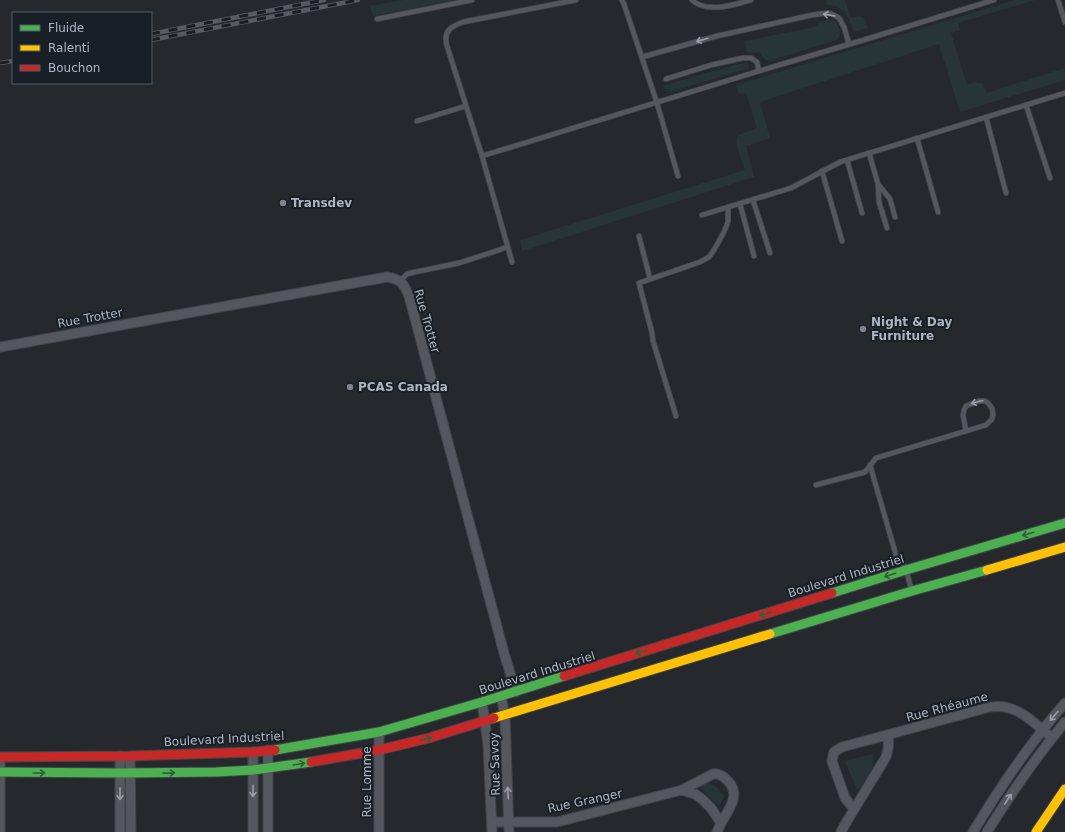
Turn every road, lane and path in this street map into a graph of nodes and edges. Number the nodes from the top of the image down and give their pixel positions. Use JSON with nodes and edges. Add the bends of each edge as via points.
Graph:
{"nodes":[{"id":1,"x":472,"y":0,"type":"edge"},
{"id":2,"x":576,"y":0,"type":"edge"},
{"id":3,"x":622,"y":0,"type":"edge"},
{"id":4,"x":692,"y":0,"type":"edge"},
{"id":5,"x":751,"y":0,"type":"edge"},
{"id":6,"x":994,"y":0,"type":"edge"},
{"id":7,"x":1058,"y":0,"type":"edge"},
{"id":8,"x":378,"y":19,"type":"dead end"},
{"id":9,"x":1065,"y":22,"type":"edge"},
{"id":10,"x":849,"y":44,"type":"junction"},
{"id":11,"x":642,"y":58,"type":"junction"},
{"id":12,"x":759,"y":71,"type":"junction"},
{"id":13,"x":666,"y":79,"type":"dead end"},
{"id":14,"x":1065,"y":93,"type":"edge"},
{"id":15,"x":657,"y":103,"type":"junction"},
{"id":16,"x":1026,"y":105,"type":"junction"},
{"id":17,"x":466,"y":106,"type":"junction"},
{"id":18,"x":986,"y":117,"type":"junction"},
{"id":19,"x":417,"y":121,"type":"dead end"},
{"id":20,"x":917,"y":138,"type":"junction"},
{"id":21,"x":868,"y":153,"type":"junction"},
{"id":22,"x":482,"y":156,"type":"junction"},
{"id":23,"x":847,"y":160,"type":"junction"},
{"id":24,"x":822,"y":171,"type":"junction"},
{"id":25,"x":678,"y":176,"type":"dead end"},
{"id":26,"x":1050,"y":178,"type":"dead end"},
{"id":27,"x":878,"y":184,"type":"junction"},
{"id":28,"x":1006,"y":192,"type":"dead end"},
{"id":29,"x":753,"y":200,"type":"junction"},
{"id":30,"x":740,"y":204,"type":"junction"},
{"id":31,"x":728,"y":207,"type":"junction"},
{"id":32,"x":938,"y":212,"type":"dead end"},
{"id":33,"x":862,"y":213,"type":"dead end"},
{"id":34,"x":702,"y":215,"type":"dead end"},
{"id":35,"x":895,"y":218,"type":"dead end"},
{"id":36,"x":887,"y":228,"type":"dead end"},
{"id":37,"x":639,"y":236,"type":"dead end"},
{"id":38,"x":842,"y":241,"type":"dead end"},
{"id":39,"x":507,"y":246,"type":"junction"},
{"id":40,"x":770,"y":253,"type":"dead end"},
{"id":41,"x":754,"y":256,"type":"dead end"},
{"id":42,"x":512,"y":262,"type":"dead end"},
{"id":43,"x":650,"y":279,"type":"junction"},
{"id":44,"x":400,"y":281,"type":"junction"},
{"id":45,"x":0,"y":346,"type":"edge"},
{"id":46,"x":676,"y":416,"type":"dead end"},
{"id":47,"x":966,"y":431,"type":"junction"},
{"id":48,"x":870,"y":465,"type":"junction"},
{"id":49,"x":816,"y":485,"type":"dead end"},
{"id":50,"x":1065,"y":523,"type":"edge"},
{"id":51,"x":1065,"y":547,"type":"edge"},
{"id":52,"x":906,"y":570,"type":"junction"},
{"id":53,"x":912,"y":591,"type":"junction"},
{"id":54,"x":516,"y":692,"type":"junction"},
{"id":55,"x":501,"y":696,"type":"junction"},
{"id":56,"x":482,"y":702,"type":"junction"},
{"id":57,"x":1065,"y":703,"type":"edge"},
{"id":58,"x":505,"y":716,"type":"junction"},
{"id":59,"x":485,"y":720,"type":"junction"},
{"id":60,"x":1065,"y":722,"type":"edge"},
{"id":61,"x":1042,"y":730,"type":"junction"},
{"id":62,"x":379,"y":732,"type":"junction"},
{"id":63,"x":887,"y":735,"type":"junction"},
{"id":64,"x":1052,"y":738,"type":"junction"},
{"id":65,"x":268,"y":750,"type":"junction"},
{"id":66,"x":379,"y":750,"type":"junction"},
{"id":67,"x":253,"y":752,"type":"junction"},
{"id":68,"x":0,"y":756,"type":"edge"},
{"id":69,"x":125,"y":756,"type":"junction"},
{"id":70,"x":268,"y":769,"type":"junction"},
{"id":71,"x":253,"y":770,"type":"junction"},
{"id":72,"x":0,"y":772,"type":"edge"},
{"id":73,"x":125,"y":773,"type":"junction"},
{"id":74,"x":1065,"y":789,"type":"edge"},
{"id":75,"x":682,"y":790,"type":"junction"},
{"id":76,"x":854,"y":809,"type":"junction"},
{"id":77,"x":492,"y":822,"type":"junction"},
{"id":78,"x":509,"y":822,"type":"junction"},
{"id":79,"x":719,"y":828,"type":"edge"},
{"id":80,"x":0,"y":832,"type":"edge"},
{"id":81,"x":120,"y":832,"type":"edge"},
{"id":82,"x":131,"y":832,"type":"edge"},
{"id":83,"x":253,"y":832,"type":"edge"},
{"id":84,"x":268,"y":832,"type":"edge"},
{"id":85,"x":379,"y":832,"type":"edge"},
{"id":86,"x":492,"y":832,"type":"edge"},
{"id":87,"x":509,"y":832,"type":"edge"},
{"id":88,"x":841,"y":832,"type":"edge"},
{"id":89,"x":973,"y":832,"type":"edge"},
{"id":90,"x":987,"y":832,"type":"edge"},
{"id":91,"x":1036,"y":832,"type":"edge"}],
"edges":[{"from":1,"to":8,"type":"lane"},
{"from":2,"to":17,"type":"lane","via":[[463,22],[449,29],[446,39]]},
{"from":3,"to":11,"type":"lane"},
{"from":4,"to":5,"type":"lane","via":[[699,5],[714,8]]},
{"from":6,"to":10,"type":"lane"},
{"from":7,"to":9,"type":"lane"},
{"from":10,"to":11,"type":"lane","one_way":true,"via":[[839,18],[828,13],[717,36]]},
{"from":10,"to":12,"type":"lane"},
{"from":11,"to":15,"type":"lane"},
{"from":12,"to":13,"type":"lane","via":[[757,62],[751,58],[743,58]]},
{"from":12,"to":15,"type":"lane"},
{"from":14,"to":16,"type":"lane"},
{"from":15,"to":22,"type":"lane"},
{"from":15,"to":25,"type":"lane"},
{"from":16,"to":18,"type":"lane"},
{"from":16,"to":26,"type":"lane"},
{"from":17,"to":19,"type":"lane"},
{"from":17,"to":22,"type":"lane"},
{"from":18,"to":20,"type":"lane"},
{"from":18,"to":28,"type":"lane"},
{"from":20,"to":21,"type":"lane"},
{"from":20,"to":32,"type":"lane"},
{"from":21,"to":23,"type":"lane"},
{"from":21,"to":27,"type":"lane"},
{"from":22,"to":39,"type":"lane"},
{"from":23,"to":24,"type":"lane"},
{"from":23,"to":33,"type":"lane"},
{"from":24,"to":29,"type":"lane","via":[[791,188]]},
{"from":24,"to":38,"type":"lane"},
{"from":27,"to":35,"type":"lane","via":[[890,199]]},
{"from":27,"to":36,"type":"lane","via":[[879,202]]},
{"from":29,"to":30,"type":"lane"},
{"from":29,"to":40,"type":"lane"},
{"from":30,"to":31,"type":"lane"},
{"from":30,"to":41,"type":"lane"},
{"from":31,"to":34,"type":"lane"},
{"from":31,"to":43,"type":"lane","via":[[728,222],[709,257]]},
{"from":37,"to":43,"type":"lane"},
{"from":39,"to":42,"type":"lane"},
{"from":39,"to":44,"type":"lane","via":[[458,263],[407,274]]},
{"from":43,"to":46,"type":"lane","via":[[639,283]]},
{"from":44,"to":45,"type":"street","name":"Rue Trotter","via":[[387,277]]},
{"from":44,"to":54,"type":"street","name":"Rue Trotter","via":[[409,296]]},
{"from":47,"to":47,"type":"lane","one_way":true,"via":[[986,425],[992,419],[992,408],[988,403],[979,401],[966,406]]},
{"from":47,"to":48,"type":"lane","via":[[876,458]]},
{"from":48,"to":49,"type":"lane","via":[[865,472]]},
{"from":48,"to":52,"type":"lane","via":[[896,555]]},
{"from":50,"to":52,"type":"main road","name":"Boulevard Industriel","one_way":true},
{"from":51,"to":53,"type":"main road"},
{"from":52,"to":53,"type":"lane"},
{"from":52,"to":54,"type":"main road","name":"Boulevard Industriel","one_way":true},
{"from":53,"to":58,"type":"main road"},
{"from":54,"to":55,"type":"main road","name":"Boulevard Industriel"},
{"from":55,"to":56,"type":"main road","name":"Boulevard Industriel"},
{"from":55,"to":58,"type":"street","name":"Rue Savoy"},
{"from":56,"to":59,"type":"street","name":"Rue Savoy"},
{"from":56,"to":62,"type":"main road","name":"Boulevard Industriel"},
{"from":57,"to":61,"type":"street","one_way":true},
{"from":58,"to":59,"type":"main road"},
{"from":78,"to":58,"type":"street","name":"Rue Savoy","one_way":true},
{"from":66,"to":59,"type":"main road","one_way":true,"via":[[429,738]]},
{"from":59,"to":77,"type":"street","name":"Rue Savoy"},
{"from":60,"to":64,"type":"street"},
{"from":61,"to":63,"type":"street","name":"Rue Rhéaume","via":[[1015,710],[996,706]]},
{"from":61,"to":64,"type":"street","name":"Rue Rhéaume"},
{"from":61,"to":89,"type":"street"},
{"from":62,"to":65,"type":"main road","name":"Boulevard Industriel"},
{"from":62,"to":66,"type":"street","name":"Rue Lomme"},
{"from":63,"to":76,"type":"street","via":[[889,748],[886,757]]},
{"from":63,"to":76,"type":"street","name":"Rue Rhéaume","via":[[842,747],[834,752],[832,761],[845,798]]},
{"from":90,"to":64,"type":"street","one_way":true},
{"from":65,"to":67,"type":"main road","name":"Boulevard Industriel"},
{"from":65,"to":70,"type":"street"},
{"from":70,"to":66,"type":"main road","one_way":true},
{"from":66,"to":85,"type":"street","name":"Rue Lomme"},
{"from":67,"to":69,"type":"main road","name":"Boulevard Industriel"},
{"from":67,"to":71,"type":"street"},
{"from":68,"to":69,"type":"main road","name":"Boulevard Industriel"},
{"from":68,"to":72,"type":"street"},
{"from":69,"to":73,"type":"street"},
{"from":70,"to":71,"type":"main road"},
{"from":70,"to":84,"type":"street"},
{"from":73,"to":71,"type":"main road","one_way":true},
{"from":71,"to":83,"type":"street","one_way":true},
{"from":72,"to":73,"type":"main road","one_way":true},
{"from":72,"to":80,"type":"street"},
{"from":73,"to":81,"type":"street","one_way":true},
{"from":73,"to":82,"type":"street"},
{"from":74,"to":91,"type":"main road"},
{"from":75,"to":78,"type":"street","name":"Rue Granger","via":[[557,822]]},
{"from":75,"to":79,"type":"street","name":"Rue Granger","via":[[695,794],[711,808]]},
{"from":75,"to":79,"type":"street","name":"Rue Granger","via":[[713,774],[718,773],[726,778],[733,786],[735,794]]},
{"from":76,"to":88,"type":"street"},
{"from":77,"to":78,"type":"street","name":"Rue Granger"},
{"from":77,"to":86,"type":"street","name":"Rue Savoy"},
{"from":78,"to":87,"type":"street","name":"Rue Savoy"}]}
